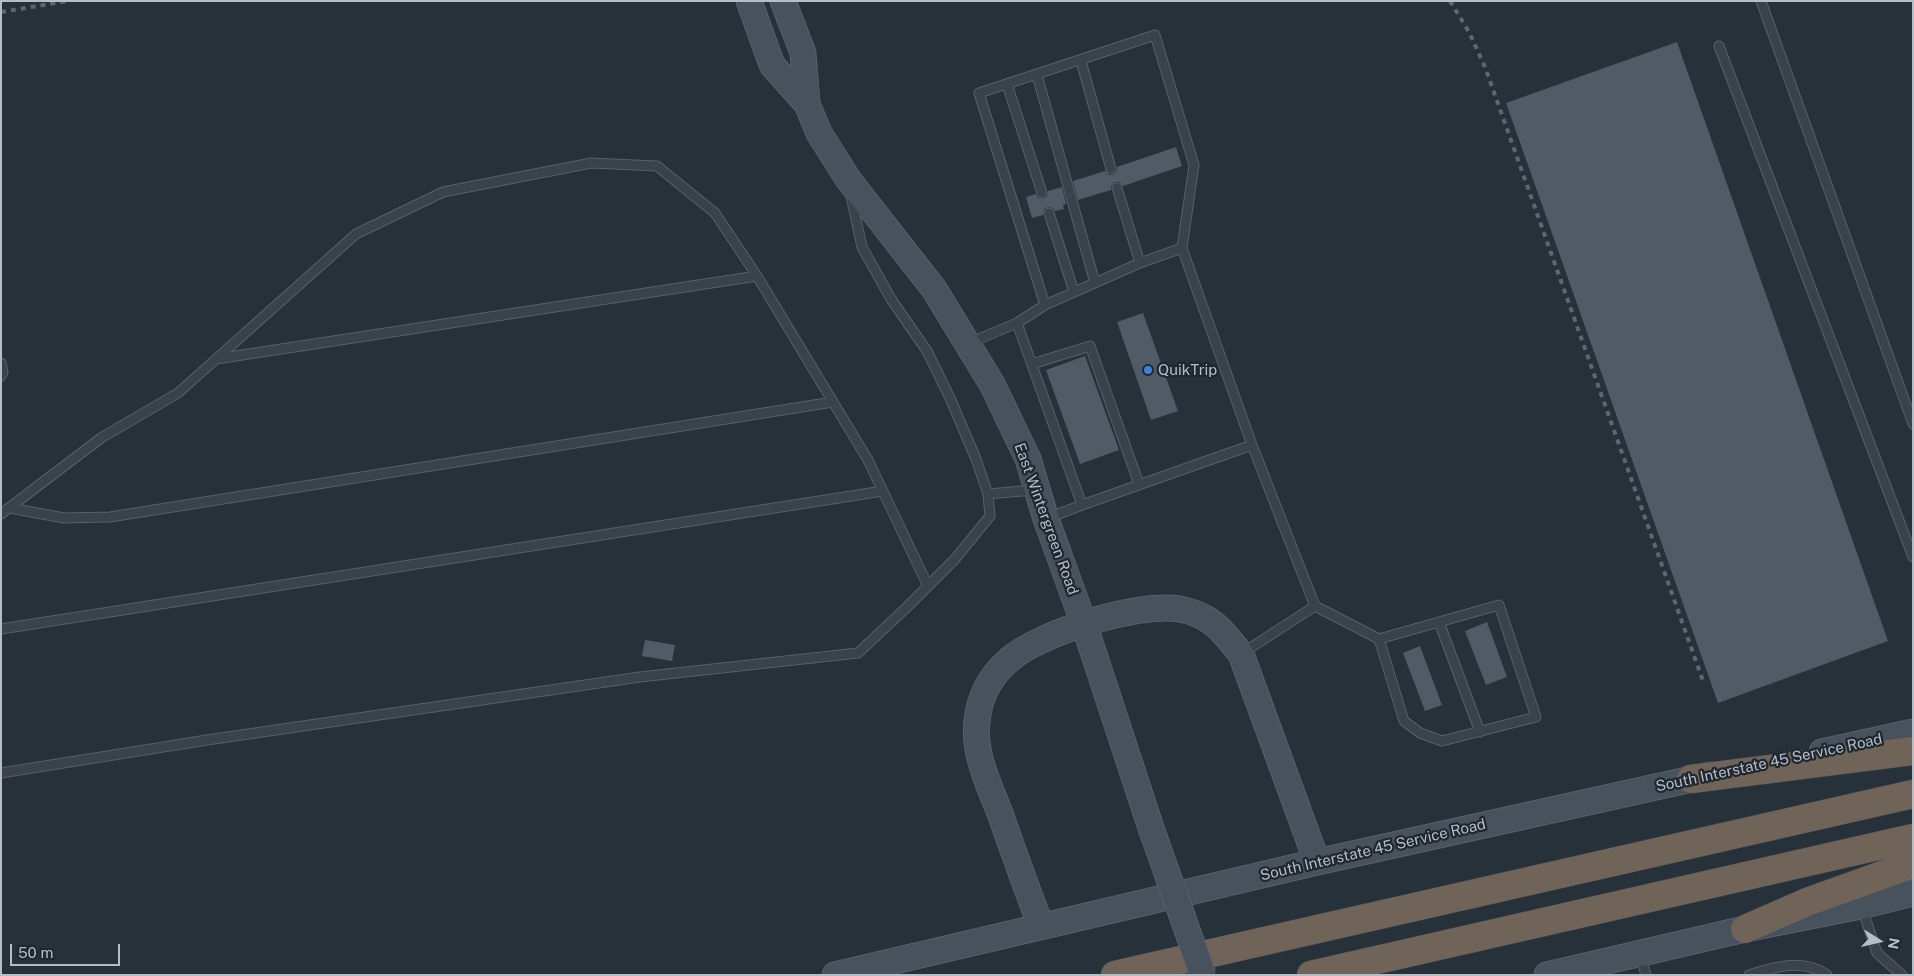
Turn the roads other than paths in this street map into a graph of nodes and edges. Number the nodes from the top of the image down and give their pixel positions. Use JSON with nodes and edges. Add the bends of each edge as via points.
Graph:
{"nodes":[{"id":1,"x":749,"y":1,"type":"edge"},
{"id":2,"x":783,"y":1,"type":"edge"},
{"id":3,"x":1761,"y":1,"type":"edge"},
{"id":4,"x":1719,"y":46,"type":"dead end"},
{"id":5,"x":1081,"y":61,"type":"junction"},
{"id":6,"x":1037,"y":75,"type":"junction"},
{"id":7,"x":1007,"y":84,"type":"junction"},
{"id":8,"x":807,"y":104,"type":"junction"},
{"id":9,"x":1112,"y":169,"type":"dead end"},
{"id":10,"x":848,"y":179,"type":"junction"},
{"id":11,"x":1118,"y":188,"type":"dead end"},
{"id":12,"x":1042,"y":193,"type":"dead end"},
{"id":13,"x":1048,"y":213,"type":"dead end"},
{"id":14,"x":1182,"y":248,"type":"junction"},
{"id":15,"x":1140,"y":263,"type":"junction"},
{"id":16,"x":757,"y":276,"type":"junction"},
{"id":17,"x":1095,"y":283,"type":"junction"},
{"id":18,"x":1074,"y":292,"type":"junction"},
{"id":19,"x":1045,"y":305,"type":"junction"},
{"id":20,"x":1017,"y":322,"type":"junction"},
{"id":21,"x":969,"y":344,"type":"junction"},
{"id":22,"x":216,"y":359,"type":"junction"},
{"id":23,"x":1,"y":363,"type":"edge"},
{"id":24,"x":1032,"y":364,"type":"junction"},
{"id":25,"x":1,"y":376,"type":"edge"},
{"id":26,"x":833,"y":402,"type":"junction"},
{"id":27,"x":1913,"y":424,"type":"edge"},
{"id":28,"x":1252,"y":445,"type":"junction"},
{"id":29,"x":1139,"y":484,"type":"junction"},
{"id":30,"x":1037,"y":489,"type":"junction"},
{"id":31,"x":883,"y":491,"type":"junction"},
{"id":32,"x":988,"y":494,"type":"junction"},
{"id":33,"x":1082,"y":505,"type":"junction"},
{"id":34,"x":10,"y":508,"type":"junction"},
{"id":35,"x":1,"y":514,"type":"edge"},
{"id":36,"x":1046,"y":519,"type":"junction"},
{"id":37,"x":1913,"y":557,"type":"edge"},
{"id":38,"x":928,"y":586,"type":"junction"},
{"id":39,"x":1314,"y":606,"type":"junction"},
{"id":40,"x":1439,"y":622,"type":"junction"},
{"id":41,"x":1084,"y":624,"type":"junction"},
{"id":42,"x":1,"y":629,"type":"edge"},
{"id":43,"x":1379,"y":639,"type":"junction"},
{"id":44,"x":1241,"y":654,"type":"junction"},
{"id":45,"x":1480,"y":732,"type":"junction"},
{"id":46,"x":1913,"y":732,"type":"edge"},
{"id":47,"x":1913,"y":750,"type":"edge"},
{"id":48,"x":1,"y":773,"type":"edge"},
{"id":49,"x":1691,"y":780,"type":"junction"},
{"id":50,"x":1913,"y":794,"type":"edge"},
{"id":51,"x":1913,"y":838,"type":"edge"},
{"id":52,"x":1317,"y":862,"type":"junction"},
{"id":53,"x":1913,"y":864,"type":"edge"},
{"id":54,"x":1913,"y":893,"type":"edge"},
{"id":55,"x":1861,"y":906,"type":"junction"},
{"id":56,"x":1041,"y":926,"type":"junction"},
{"id":57,"x":1745,"y":929,"type":"junction"},
{"id":58,"x":1643,"y":964,"type":"edge"},
{"id":59,"x":835,"y":975,"type":"edge"},
{"id":60,"x":1115,"y":975,"type":"edge"},
{"id":61,"x":1203,"y":975,"type":"edge"},
{"id":62,"x":1311,"y":975,"type":"edge"},
{"id":63,"x":1547,"y":975,"type":"edge"},
{"id":64,"x":1749,"y":975,"type":"edge"},
{"id":65,"x":1827,"y":975,"type":"edge"},
{"id":66,"x":1902,"y":975,"type":"edge"}],
"edges":[{"from":1,"to":8,"type":"main road","via":[[772,66]]},
{"from":2,"to":8,"type":"main road","via":[[803,53]]},
{"from":3,"to":27,"type":"lane"},
{"from":4,"to":37,"type":"lane"},
{"from":5,"to":6,"type":"lane"},
{"from":5,"to":9,"type":"lane"},
{"from":5,"to":14,"type":"lane","via":[[1155,35],[1194,165]]},
{"from":6,"to":7,"type":"lane"},
{"from":6,"to":17,"type":"lane"},
{"from":7,"to":12,"type":"lane"},
{"from":7,"to":19,"type":"lane","via":[[979,93]]},
{"from":8,"to":10,"type":"main road","name":"East Wintergreen Road","via":[[819,133]]},
{"from":10,"to":21,"type":"main road","name":"East Wintergreen Road","via":[[934,289]]},
{"from":10,"to":32,"type":"lane","via":[[862,247],[927,351],[950,398]]},
{"from":11,"to":15,"type":"lane"},
{"from":13,"to":18,"type":"lane"},
{"from":14,"to":15,"type":"lane"},
{"from":14,"to":28,"type":"lane"},
{"from":15,"to":17,"type":"lane"},
{"from":16,"to":22,"type":"lane"},
{"from":16,"to":22,"type":"lane","via":[[715,213],[656,166],[591,162],[444,192],[356,234]]},
{"from":16,"to":26,"type":"lane"},
{"from":17,"to":18,"type":"lane"},
{"from":18,"to":19,"type":"lane"},
{"from":19,"to":20,"type":"lane"},
{"from":20,"to":21,"type":"lane"},
{"from":20,"to":24,"type":"lane"},
{"from":21,"to":30,"type":"main road","name":"East Wintergreen Road","via":[[1028,459]]},
{"from":22,"to":34,"type":"lane","via":[[178,393],[101,438]]},
{"from":23,"to":25,"type":"lane"},
{"from":24,"to":29,"type":"lane","via":[[1090,346]]},
{"from":24,"to":33,"type":"lane"},
{"from":26,"to":31,"type":"lane"},
{"from":26,"to":34,"type":"lane","via":[[110,517],[64,518]]},
{"from":28,"to":29,"type":"lane"},
{"from":28,"to":39,"type":"lane"},
{"from":29,"to":33,"type":"lane"},
{"from":30,"to":32,"type":"lane"},
{"from":30,"to":36,"type":"main road","name":"East Wintergreen Road"},
{"from":31,"to":38,"type":"lane"},
{"from":31,"to":42,"type":"lane"},
{"from":32,"to":38,"type":"lane","via":[[990,516]]},
{"from":33,"to":36,"type":"lane"},
{"from":34,"to":35,"type":"lane"},
{"from":36,"to":41,"type":"main road","name":"East Wintergreen Road"},
{"from":38,"to":48,"type":"lane","via":[[858,653],[620,680],[217,738]]},
{"from":39,"to":43,"type":"lane"},
{"from":39,"to":44,"type":"lane"},
{"from":40,"to":43,"type":"lane"},
{"from":40,"to":45,"type":"lane"},
{"from":40,"to":45,"type":"lane","via":[[1499,605],[1536,717]]},
{"from":41,"to":44,"type":"main road","via":[[1131,611],[1160,607],[1180,609],[1214,622]]},
{"from":41,"to":56,"type":"main road","via":[[1032,644],[1008,660],[990,682],[976,722],[982,765]]},
{"from":41,"to":61,"type":"main road","name":"East Wintergreen Road","bridge":true},
{"from":43,"to":45,"type":"lane","via":[[1404,721],[1420,733],[1442,741]]},
{"from":44,"to":52,"type":"main road"},
{"from":46,"to":49,"type":"main road","name":"South Interstate 45 Service Road"},
{"from":47,"to":49,"type":"highway"},
{"from":49,"to":52,"type":"main road","name":"South Interstate 45 Service Road"},
{"from":50,"to":60,"type":"highway"},
{"from":51,"to":62,"type":"highway"},
{"from":52,"to":56,"type":"main road","name":"South Interstate 45 Service Road"},
{"from":53,"to":57,"type":"highway","via":[[1807,902]]},
{"from":54,"to":55,"type":"main road"},
{"from":55,"to":57,"type":"main road"},
{"from":55,"to":66,"type":"lane","via":[[1877,953]]},
{"from":56,"to":59,"type":"main road","name":"South Interstate 45 Service Road"},
{"from":57,"to":58,"type":"main road"},
{"from":58,"to":63,"type":"main road"},
{"from":64,"to":65,"type":"lane","via":[[1776,967],[1803,965]]}]}
